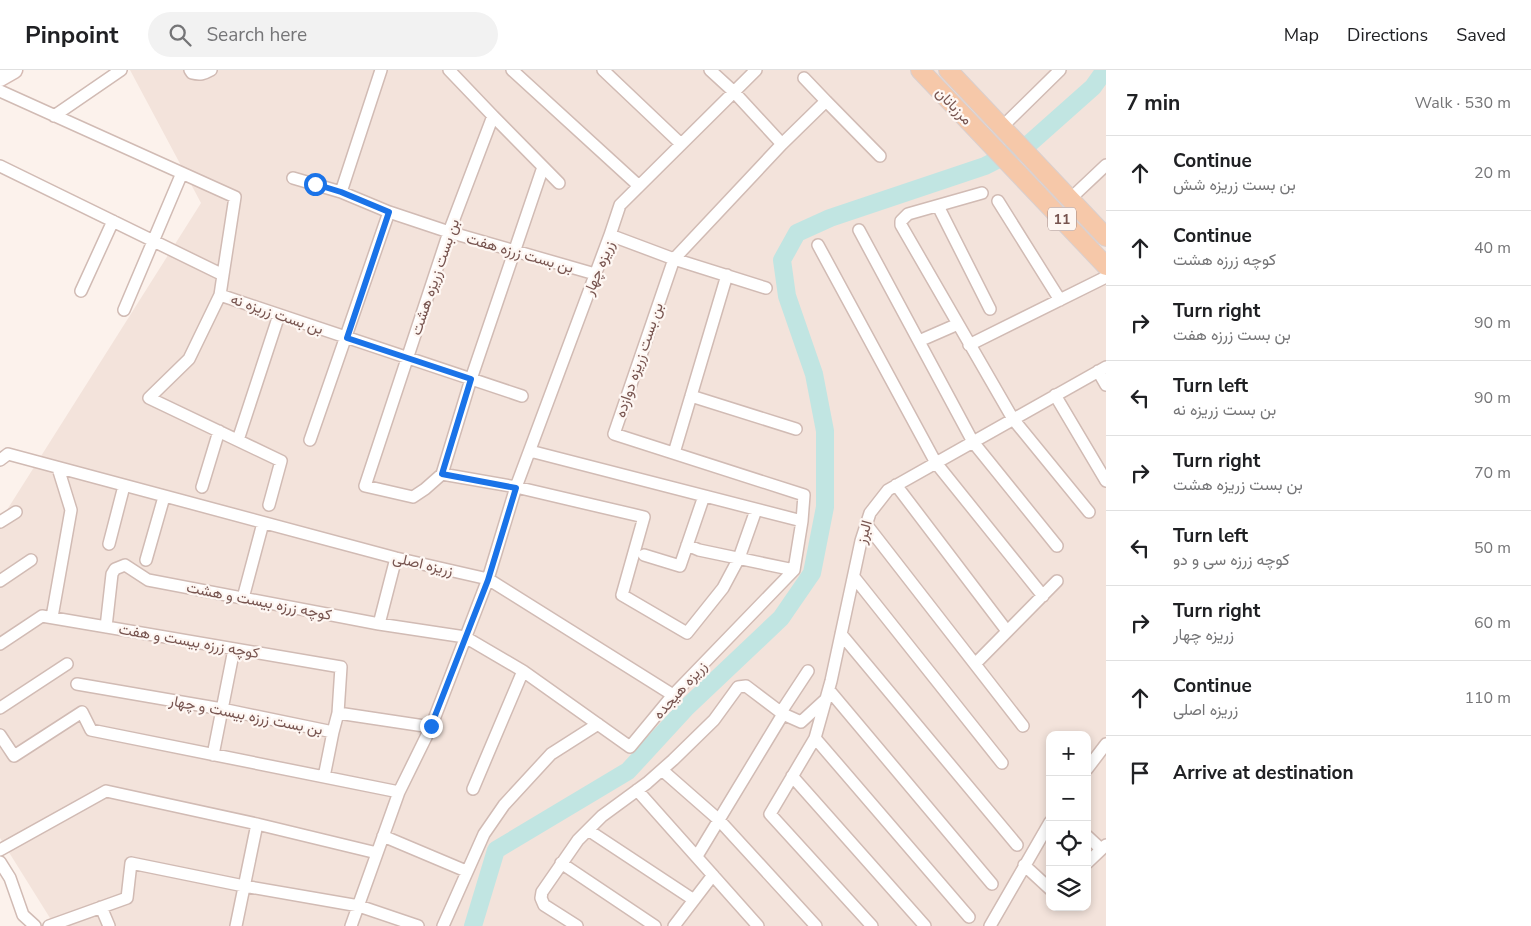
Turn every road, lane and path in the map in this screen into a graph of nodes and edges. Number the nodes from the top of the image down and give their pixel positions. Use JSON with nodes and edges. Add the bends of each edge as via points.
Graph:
{"nodes":[{"id":1,"x":14,"y":70,"type":"edge"},
{"id":2,"x":121,"y":70,"type":"edge"},
{"id":3,"x":190,"y":70,"type":"edge"},
{"id":4,"x":212,"y":70,"type":"edge"},
{"id":5,"x":381,"y":70,"type":"edge"},
{"id":6,"x":449,"y":70,"type":"edge"},
{"id":7,"x":512,"y":70,"type":"edge"},
{"id":8,"x":603,"y":70,"type":"edge"},
{"id":9,"x":710,"y":70,"type":"edge"},
{"id":10,"x":756,"y":70,"type":"edge"},
{"id":11,"x":920,"y":70,"type":"edge"},
{"id":12,"x":948,"y":70,"type":"edge"},
{"id":13,"x":1060,"y":70,"type":"edge"},
{"id":14,"x":0,"y":78,"type":"edge"},
{"id":15,"x":804,"y":78,"type":"dead end"},
{"id":16,"x":0,"y":91,"type":"edge"},
{"id":17,"x":734,"y":92,"type":"junction"},
{"id":18,"x":826,"y":101,"type":"junction"},
{"id":19,"x":54,"y":116,"type":"junction"},
{"id":20,"x":493,"y":116,"type":"junction"},
{"id":21,"x":1006,"y":130,"type":"junction"},
{"id":22,"x":681,"y":144,"type":"junction"},
{"id":23,"x":782,"y":144,"type":"junction"},
{"id":24,"x":880,"y":156,"type":"dead end"},
{"id":25,"x":1106,"y":165,"type":"edge"},
{"id":26,"x":0,"y":166,"type":"edge"},
{"id":27,"x":543,"y":167,"type":"junction"},
{"id":28,"x":182,"y":173,"type":"junction"},
{"id":29,"x":293,"y":178,"type":"dead end"},
{"id":30,"x":559,"y":183,"type":"dead end"},
{"id":31,"x":640,"y":186,"type":"junction"},
{"id":32,"x":341,"y":192,"type":"junction"},
{"id":33,"x":982,"y":194,"type":"dead end"},
{"id":34,"x":1070,"y":199,"type":"junction"},
{"id":35,"x":998,"y":201,"type":"dead end"},
{"id":36,"x":938,"y":206,"type":"junction"},
{"id":37,"x":389,"y":212,"type":"junction"},
{"id":38,"x":113,"y":222,"type":"junction"},
{"id":39,"x":859,"y":230,"type":"dead end"},
{"id":40,"x":450,"y":232,"type":"junction"},
{"id":41,"x":610,"y":235,"type":"junction"},
{"id":42,"x":1105,"y":236,"type":"edge"},
{"id":43,"x":153,"y":241,"type":"junction"},
{"id":44,"x":818,"y":245,"type":"dead end"},
{"id":45,"x":514,"y":251,"type":"junction"},
{"id":46,"x":674,"y":259,"type":"junction"},
{"id":47,"x":1106,"y":266,"type":"edge"},
{"id":48,"x":595,"y":274,"type":"junction"},
{"id":49,"x":223,"y":275,"type":"junction"},
{"id":50,"x":727,"y":275,"type":"junction"},
{"id":51,"x":1106,"y":276,"type":"edge"},
{"id":52,"x":766,"y":288,"type":"dead end"},
{"id":53,"x":81,"y":290,"type":"dead end"},
{"id":54,"x":220,"y":295,"type":"junction"},
{"id":55,"x":1060,"y":300,"type":"junction"},
{"id":56,"x":990,"y":309,"type":"dead end"},
{"id":57,"x":124,"y":310,"type":"dead end"},
{"id":58,"x":279,"y":314,"type":"junction"},
{"id":59,"x":958,"y":324,"type":"junction"},
{"id":60,"x":347,"y":338,"type":"junction"},
{"id":61,"x":919,"y":341,"type":"junction"},
{"id":62,"x":970,"y":345,"type":"junction"},
{"id":63,"x":407,"y":358,"type":"junction"},
{"id":64,"x":1102,"y":369,"type":"edge"},
{"id":65,"x":471,"y":379,"type":"junction"},
{"id":66,"x":1106,"y":385,"type":"edge"},
{"id":67,"x":1056,"y":395,"type":"junction"},
{"id":68,"x":522,"y":396,"type":"dead end"},
{"id":69,"x":691,"y":396,"type":"junction"},
{"id":70,"x":1012,"y":419,"type":"junction"},
{"id":71,"x":796,"y":429,"type":"dead end"},
{"id":72,"x":218,"y":431,"type":"junction"},
{"id":73,"x":238,"y":440,"type":"junction"},
{"id":74,"x":310,"y":440,"type":"dead end"},
{"id":75,"x":973,"y":442,"type":"junction"},
{"id":76,"x":530,"y":451,"type":"junction"},
{"id":77,"x":674,"y":453,"type":"junction"},
{"id":78,"x":0,"y":460,"type":"edge"},
{"id":79,"x":936,"y":463,"type":"junction"},
{"id":80,"x":58,"y":468,"type":"junction"},
{"id":81,"x":442,"y":474,"type":"junction"},
{"id":82,"x":1106,"y":481,"type":"edge"},
{"id":83,"x":896,"y":485,"type":"junction"},
{"id":84,"x":124,"y":486,"type":"junction"},
{"id":85,"x":202,"y":487,"type":"dead end"},
{"id":86,"x":516,"y":488,"type":"junction"},
{"id":87,"x":704,"y":496,"type":"junction"},
{"id":88,"x":164,"y":497,"type":"junction"},
{"id":89,"x":269,"y":505,"type":"dead end"},
{"id":90,"x":756,"y":510,"type":"junction"},
{"id":91,"x":16,"y":512,"type":"dead end"},
{"id":92,"x":1090,"y":512,"type":"dead end"},
{"id":93,"x":802,"y":521,"type":"junction"},
{"id":94,"x":0,"y":522,"type":"edge"},
{"id":95,"x":263,"y":523,"type":"junction"},
{"id":96,"x":866,"y":524,"type":"junction"},
{"id":97,"x":110,"y":544,"type":"dead end"},
{"id":98,"x":687,"y":545,"type":"junction"},
{"id":99,"x":1057,"y":546,"type":"dead end"},
{"id":100,"x":644,"y":555,"type":"dead end"},
{"id":101,"x":396,"y":558,"type":"junction"},
{"id":102,"x":739,"y":558,"type":"junction"},
{"id":103,"x":31,"y":560,"type":"dead end"},
{"id":104,"x":146,"y":560,"type":"dead end"},
{"id":105,"x":794,"y":570,"type":"junction"},
{"id":106,"x":854,"y":578,"type":"junction"},
{"id":107,"x":488,"y":580,"type":"junction"},
{"id":108,"x":0,"y":581,"type":"edge"},
{"id":109,"x":1057,"y":581,"type":"dead end"},
{"id":110,"x":1043,"y":596,"type":"junction"},
{"id":111,"x":243,"y":598,"type":"junction"},
{"id":112,"x":52,"y":617,"type":"junction"},
{"id":113,"x":379,"y":624,"type":"junction"},
{"id":114,"x":106,"y":627,"type":"junction"},
{"id":115,"x":1007,"y":631,"type":"junction"},
{"id":116,"x":842,"y":634,"type":"junction"},
{"id":117,"x":465,"y":637,"type":"junction"},
{"id":118,"x":0,"y":644,"type":"edge"},
{"id":119,"x":234,"y":648,"type":"junction"},
{"id":120,"x":67,"y":664,"type":"dead end"},
{"id":121,"x":975,"y":664,"type":"junction"},
{"id":122,"x":523,"y":670,"type":"junction"},
{"id":123,"x":808,"y":671,"type":"dead end"},
{"id":124,"x":76,"y":684,"type":"dead end"},
{"id":125,"x":828,"y":694,"type":"junction"},
{"id":126,"x":673,"y":695,"type":"junction"},
{"id":127,"x":0,"y":708,"type":"edge"},
{"id":128,"x":222,"y":709,"type":"junction"},
{"id":129,"x":338,"y":713,"type":"junction"},
{"id":130,"x":782,"y":713,"type":"junction"},
{"id":131,"x":598,"y":724,"type":"junction"},
{"id":132,"x":431,"y":726,"type":"junction"},
{"id":133,"x":1023,"y":726,"type":"dead end"},
{"id":134,"x":333,"y":732,"type":"junction"},
{"id":135,"x":0,"y":735,"type":"edge"},
{"id":136,"x":815,"y":738,"type":"junction"},
{"id":137,"x":1106,"y":744,"type":"edge"},
{"id":138,"x":213,"y":755,"type":"junction"},
{"id":139,"x":1002,"y":763,"type":"dead end"},
{"id":140,"x":1091,"y":764,"type":"edge"},
{"id":141,"x":662,"y":770,"type":"junction"},
{"id":142,"x":792,"y":776,"type":"junction"},
{"id":143,"x":324,"y":777,"type":"junction"},
{"id":144,"x":473,"y":790,"type":"dead end"},
{"id":145,"x":637,"y":790,"type":"junction"},
{"id":146,"x":400,"y":792,"type":"junction"},
{"id":147,"x":718,"y":820,"type":"junction"},
{"id":148,"x":257,"y":824,"type":"junction"},
{"id":149,"x":1046,"y":829,"type":"edge"},
{"id":150,"x":588,"y":830,"type":"junction"},
{"id":151,"x":383,"y":836,"type":"junction"},
{"id":152,"x":1091,"y":839,"type":"edge"},
{"id":153,"x":1017,"y":845,"type":"dead end"},
{"id":154,"x":1103,"y":847,"type":"edge"},
{"id":155,"x":0,"y":850,"type":"edge"},
{"id":156,"x":377,"y":853,"type":"junction"},
{"id":157,"x":697,"y":856,"type":"junction"},
{"id":158,"x":1091,"y":859,"type":"edge"},
{"id":159,"x":0,"y":862,"type":"edge"},
{"id":160,"x":561,"y":863,"type":"junction"},
{"id":161,"x":1024,"y":865,"type":"junction"},
{"id":162,"x":466,"y":871,"type":"junction"},
{"id":163,"x":713,"y":875,"type":"junction"},
{"id":164,"x":992,"y":884,"type":"dead end"},
{"id":165,"x":1046,"y":885,"type":"edge"},
{"id":166,"x":244,"y":886,"type":"junction"},
{"id":167,"x":694,"y":900,"type":"junction"},
{"id":168,"x":359,"y":906,"type":"junction"},
{"id":169,"x":101,"y":907,"type":"junction"},
{"id":170,"x":969,"y":916,"type":"dead end"},
{"id":171,"x":392,"y":922,"type":"edge"},
{"id":172,"x":35,"y":926,"type":"edge"},
{"id":173,"x":49,"y":926,"type":"edge"},
{"id":174,"x":109,"y":926,"type":"edge"},
{"id":175,"x":236,"y":926,"type":"edge"},
{"id":176,"x":351,"y":926,"type":"edge"},
{"id":177,"x":418,"y":926,"type":"edge"},
{"id":178,"x":443,"y":926,"type":"edge"},
{"id":179,"x":577,"y":926,"type":"edge"},
{"id":180,"x":655,"y":926,"type":"edge"},
{"id":181,"x":674,"y":926,"type":"edge"},
{"id":182,"x":758,"y":926,"type":"edge"},
{"id":183,"x":816,"y":926,"type":"edge"},
{"id":184,"x":872,"y":926,"type":"edge"},
{"id":185,"x":925,"y":926,"type":"edge"},
{"id":186,"x":990,"y":926,"type":"edge"}],
"edges":[{"from":1,"to":14,"type":"main road"},
{"from":2,"to":19,"type":"street"},
{"from":3,"to":4,"type":"street","via":[[198,75]]},
{"from":5,"to":32,"type":"street"},
{"from":6,"to":20,"type":"street"},
{"from":7,"to":31,"type":"street"},
{"from":8,"to":22,"type":"street"},
{"from":9,"to":17,"type":"street"},
{"from":10,"to":17,"type":"street"},
{"from":11,"to":47,"type":"main road","name":"مرزبانان","number":"11"},
{"from":12,"to":21,"type":"main road","name":"مرزبانان","number":"11"},
{"from":13,"to":21,"type":"street"},
{"from":15,"to":18,"type":"street"},
{"from":16,"to":19,"type":"street"},
{"from":17,"to":22,"type":"street"},
{"from":17,"to":23,"type":"street"},
{"from":18,"to":23,"type":"street"},
{"from":18,"to":24,"type":"street"},
{"from":19,"to":28,"type":"street"},
{"from":20,"to":27,"type":"street"},
{"from":20,"to":40,"type":"street","name":"بن بست زریزه هشت"},
{"from":21,"to":34,"type":"main road","number":"11"},
{"from":22,"to":31,"type":"street"},
{"from":23,"to":46,"type":"street"},
{"from":25,"to":34,"type":"street"},
{"from":26,"to":38,"type":"street"},
{"from":27,"to":30,"type":"street"},
{"from":27,"to":45,"type":"street"},
{"from":28,"to":43,"type":"street"},
{"from":28,"to":49,"type":"street","via":[[235,197]]},
{"from":29,"to":32,"type":"street","name":"بن بست زرزه هفت"},
{"from":31,"to":41,"type":"street","via":[[620,205]]},
{"from":32,"to":37,"type":"street","name":"بن بست زرزه هفت"},
{"from":33,"to":36,"type":"street"},
{"from":34,"to":42,"type":"main road","number":"11"},
{"from":35,"to":55,"type":"street"},
{"from":36,"to":56,"type":"street"},
{"from":36,"to":59,"type":"street","via":[[908,214],[900,221]]},
{"from":37,"to":40,"type":"street","name":"بن بست زرزه هفت"},
{"from":37,"to":60,"type":"street"},
{"from":38,"to":43,"type":"street"},
{"from":38,"to":53,"type":"street"},
{"from":39,"to":61,"type":"street"},
{"from":40,"to":45,"type":"street","name":"بن بست زرزه هفت"},
{"from":40,"to":63,"type":"street","name":"بن بست زریزه هشت"},
{"from":41,"to":46,"type":"street","name":"زریزه چهار"},
{"from":41,"to":48,"type":"street","name":"زریزه چهار"},
{"from":43,"to":49,"type":"street"},
{"from":43,"to":57,"type":"street"},
{"from":44,"to":79,"type":"street"},
{"from":45,"to":48,"type":"street","name":"بن بست زرزه هفت"},
{"from":45,"to":65,"type":"street"},
{"from":46,"to":50,"type":"street"},
{"from":46,"to":77,"type":"street","name":"بن بست زریزه دوازده","via":[[614,434]]},
{"from":48,"to":76,"type":"street","name":"زریزه چهار"},
{"from":49,"to":54,"type":"street"},
{"from":50,"to":52,"type":"street"},
{"from":50,"to":69,"type":"street"},
{"from":51,"to":55,"type":"street"},
{"from":54,"to":58,"type":"street","name":"بن بست زریزه نه"},
{"from":54,"to":72,"type":"street","name":"بن بست زریزه نه","via":[[189,358],[149,398]]},
{"from":55,"to":62,"type":"street"},
{"from":58,"to":60,"type":"street","name":"بن بست زریزه نه"},
{"from":58,"to":73,"type":"street"},
{"from":59,"to":61,"type":"street"},
{"from":59,"to":62,"type":"street"},
{"from":60,"to":63,"type":"street","name":"بن بست زریزه نه"},
{"from":60,"to":74,"type":"street"},
{"from":61,"to":75,"type":"street"},
{"from":62,"to":70,"type":"street"},
{"from":63,"to":65,"type":"street","name":"بن بست زریزه نه"},
{"from":63,"to":81,"type":"street","name":"بن بست زریزه هشت","via":[[365,486],[413,497]]},
{"from":64,"to":66,"type":"street"},
{"from":64,"to":67,"type":"street","name":"البرز"},
{"from":65,"to":68,"type":"street","name":"بن بست زریزه نه"},
{"from":65,"to":81,"type":"street"},
{"from":67,"to":70,"type":"street","name":"البرز"},
{"from":67,"to":82,"type":"street"},
{"from":69,"to":71,"type":"street"},
{"from":69,"to":77,"type":"street"},
{"from":70,"to":75,"type":"street","name":"البرز"},
{"from":70,"to":92,"type":"street"},
{"from":72,"to":73,"type":"street","name":"بن بست زریزه نه"},
{"from":72,"to":85,"type":"street"},
{"from":73,"to":89,"type":"street","name":"بن بست زریزه نه","via":[[281,461]]},
{"from":75,"to":79,"type":"street","name":"البرز"},
{"from":75,"to":99,"type":"street"},
{"from":76,"to":86,"type":"street","name":"زریزه چهار"},
{"from":76,"to":87,"type":"street"},
{"from":77,"to":93,"type":"street","name":"بن بست زریزه دوازده","via":[[804,495]]},
{"from":78,"to":80,"type":"street","name":"زریزه اصلی","via":[[8,454]]},
{"from":79,"to":83,"type":"street","name":"البرز"},
{"from":79,"to":110,"type":"street"},
{"from":80,"to":84,"type":"street","name":"زریزه اصلی"},
{"from":80,"to":112,"type":"street","via":[[71,510]]},
{"from":81,"to":86,"type":"street"},
{"from":83,"to":96,"type":"street","name":"البرز","via":[[870,513]]},
{"from":83,"to":115,"type":"street"},
{"from":84,"to":88,"type":"street","name":"زریزه اصلی"},
{"from":84,"to":97,"type":"street"},
{"from":86,"to":102,"type":"street","via":[[644,517],[622,596],[687,633],[724,588]]},
{"from":86,"to":107,"type":"street","name":"زریزه چهار"},
{"from":87,"to":90,"type":"street"},
{"from":87,"to":98,"type":"street"},
{"from":88,"to":95,"type":"street","name":"زریزه اصلی"},
{"from":88,"to":104,"type":"street"},
{"from":90,"to":93,"type":"street"},
{"from":90,"to":102,"type":"street"},
{"from":91,"to":94,"type":"street"},
{"from":93,"to":105,"type":"street","name":"بن بست زریزه دوازده"},
{"from":95,"to":101,"type":"street","name":"زریزه اصلی"},
{"from":95,"to":111,"type":"street"},
{"from":96,"to":106,"type":"street","name":"البرز"},
{"from":96,"to":121,"type":"street"},
{"from":98,"to":100,"type":"street","via":[[680,566]]},
{"from":98,"to":102,"type":"street"},
{"from":101,"to":107,"type":"street","name":"زریزه اصلی"},
{"from":101,"to":113,"type":"street"},
{"from":102,"to":105,"type":"street"},
{"from":103,"to":108,"type":"street"},
{"from":105,"to":126,"type":"street","name":"زریزه هیجده"},
{"from":106,"to":116,"type":"street","name":"البرز"},
{"from":106,"to":139,"type":"street"},
{"from":107,"to":117,"type":"street"},
{"from":107,"to":126,"type":"street","name":"زریزه اصلی"},
{"from":109,"to":110,"type":"street"},
{"from":110,"to":115,"type":"street"},
{"from":111,"to":113,"type":"street","name":"کوچه زرزه بیست و هشت"},
{"from":111,"to":114,"type":"street","name":"کوچه زرزه بیست و هشت","via":[[148,580],[120,566],[112,574]]},
{"from":112,"to":114,"type":"street","name":"کوچه زرزه بیست و هفت"},
{"from":112,"to":118,"type":"street","name":"کوچه زرزه بیست و هفت","via":[[42,616]]},
{"from":113,"to":117,"type":"street","name":"کوچه زرزه بیست و هشت"},
{"from":114,"to":119,"type":"street","name":"کوچه زرزه بیست و هفت"},
{"from":115,"to":121,"type":"street"},
{"from":116,"to":125,"type":"street","name":"البرز"},
{"from":116,"to":153,"type":"street"},
{"from":117,"to":122,"type":"street","name":"زریزه هیجده"},
{"from":117,"to":132,"type":"street"},
{"from":119,"to":128,"type":"street"},
{"from":119,"to":129,"type":"street","name":"کوچه زرزه بیست و هفت","via":[[341,667]]},
{"from":120,"to":127,"type":"street"},
{"from":121,"to":133,"type":"street"},
{"from":122,"to":131,"type":"street","name":"زریزه هیجده"},
{"from":122,"to":144,"type":"street"},
{"from":123,"to":130,"type":"street"},
{"from":124,"to":128,"type":"street","name":"بن بست زرزه بیست و چهار"},
{"from":125,"to":130,"type":"street","via":[[801,722]]},
{"from":125,"to":136,"type":"street","name":"البرز"},
{"from":125,"to":164,"type":"street"},
{"from":126,"to":131,"type":"street","name":"زریزه هیجده","via":[[630,747]]},
{"from":128,"to":134,"type":"street","name":"بن بست زرزه بیست و چهار"},
{"from":128,"to":138,"type":"street"},
{"from":129,"to":132,"type":"street","name":"بن بست زرزه بیست و چهار"},
{"from":129,"to":134,"type":"street","name":"بن بست زرزه بیست و چهار"},
{"from":130,"to":141,"type":"street","via":[[746,686],[738,687],[714,720]]},
{"from":130,"to":147,"type":"street"},
{"from":131,"to":162,"type":"street","via":[[551,754],[504,805],[484,834]]},
{"from":132,"to":146,"type":"street"},
{"from":134,"to":143,"type":"street"},
{"from":135,"to":138,"type":"street","via":[[14,756],[82,712],[91,730]]},
{"from":136,"to":142,"type":"street","name":"البرز"},
{"from":136,"to":170,"type":"street"},
{"from":137,"to":140,"type":"street"},
{"from":138,"to":143,"type":"street"},
{"from":141,"to":145,"type":"street"},
{"from":141,"to":147,"type":"street"},
{"from":142,"to":184,"type":"street","name":"البرز","via":[[770,814]]},
{"from":142,"to":185,"type":"street"},
{"from":143,"to":146,"type":"street"},
{"from":145,"to":150,"type":"street"},
{"from":145,"to":157,"type":"street"},
{"from":146,"to":151,"type":"street"},
{"from":147,"to":157,"type":"street"},
{"from":147,"to":183,"type":"street"},
{"from":148,"to":155,"type":"street","via":[[106,792]]},
{"from":148,"to":156,"type":"street"},
{"from":148,"to":166,"type":"street"},
{"from":149,"to":161,"type":"street"},
{"from":150,"to":160,"type":"street"},
{"from":150,"to":167,"type":"street"},
{"from":151,"to":156,"type":"street"},
{"from":151,"to":162,"type":"street"},
{"from":152,"to":154,"type":"street"},
{"from":154,"to":158,"type":"street"},
{"from":156,"to":168,"type":"street"},
{"from":157,"to":163,"type":"street"},
{"from":159,"to":172,"type":"street","via":[[10,878],[23,915]]},
{"from":160,"to":179,"type":"street","via":[[541,898],[544,905]]},
{"from":160,"to":180,"type":"street"},
{"from":161,"to":165,"type":"street"},
{"from":161,"to":186,"type":"street"},
{"from":162,"to":178,"type":"street"},
{"from":163,"to":167,"type":"street"},
{"from":163,"to":182,"type":"street"},
{"from":166,"to":168,"type":"street"},
{"from":166,"to":169,"type":"street","via":[[131,863],[127,898]]},
{"from":166,"to":175,"type":"street"},
{"from":167,"to":181,"type":"street"},
{"from":168,"to":171,"type":"street"},
{"from":168,"to":176,"type":"street"},
{"from":169,"to":173,"type":"street"},
{"from":169,"to":174,"type":"street"},
{"from":171,"to":177,"type":"street"}]}
